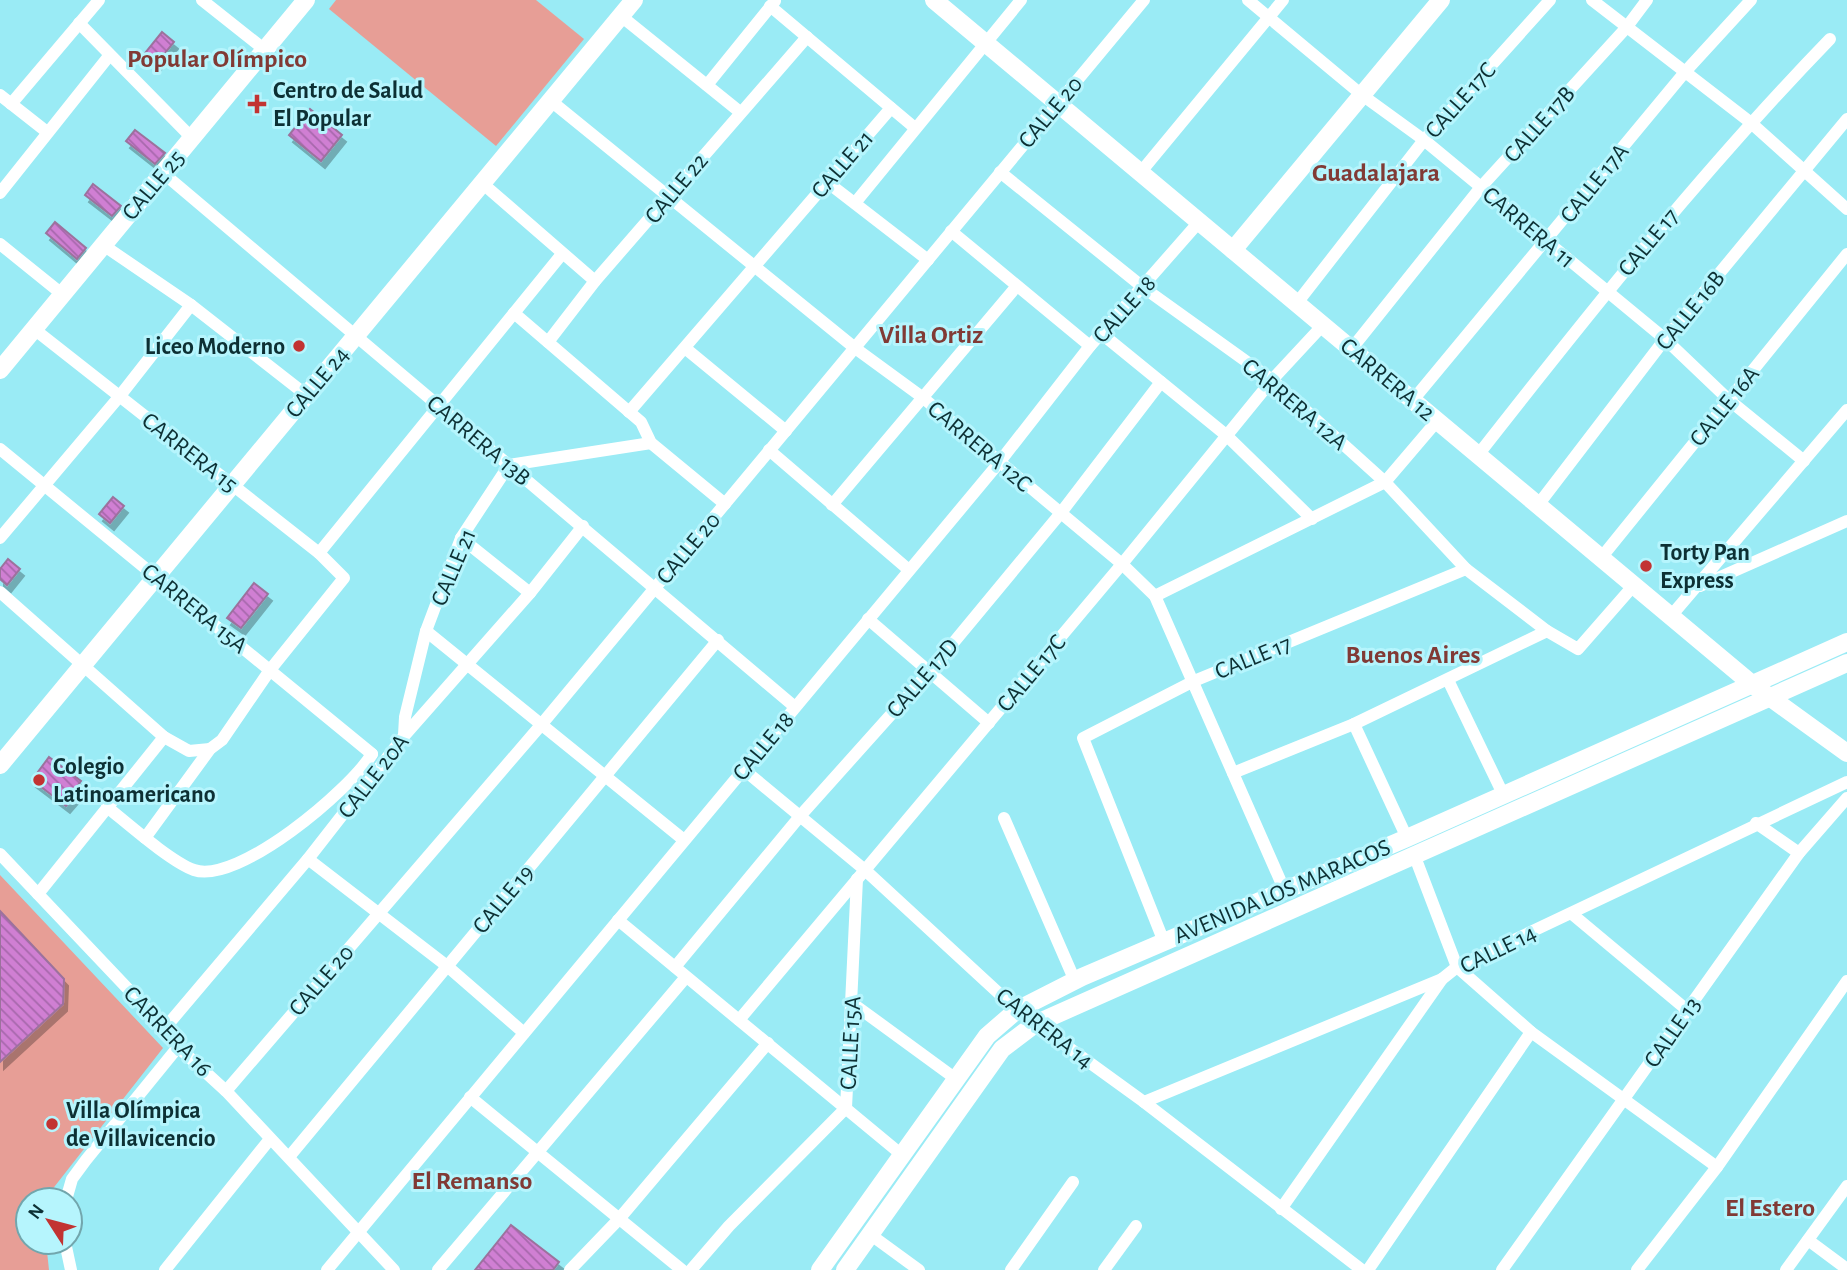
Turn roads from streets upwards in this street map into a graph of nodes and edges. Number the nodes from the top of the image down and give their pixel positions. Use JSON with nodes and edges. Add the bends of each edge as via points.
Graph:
{"nodes":[{"id":1,"x":99,"y":0,"type":"edge"},
{"id":2,"x":202,"y":0,"type":"edge"},
{"id":3,"x":306,"y":0,"type":"edge"},
{"id":4,"x":634,"y":0,"type":"edge"},
{"id":5,"x":934,"y":0,"type":"edge"},
{"id":6,"x":1021,"y":0,"type":"edge"},
{"id":7,"x":1144,"y":0,"type":"edge"},
{"id":8,"x":1248,"y":0,"type":"edge"},
{"id":9,"x":1283,"y":0,"type":"edge"},
{"id":10,"x":1441,"y":0,"type":"edge"},
{"id":11,"x":1550,"y":0,"type":"edge"},
{"id":12,"x":1592,"y":0,"type":"edge"},
{"id":13,"x":1647,"y":0,"type":"edge"},
{"id":14,"x":1751,"y":0,"type":"edge"},
{"id":15,"x":773,"y":3,"type":"edge"},
{"id":16,"x":621,"y":16,"type":"junction"},
{"id":17,"x":1269,"y":17,"type":"junction"},
{"id":18,"x":79,"y":23,"type":"junction"},
{"id":19,"x":1626,"y":28,"type":"junction"},
{"id":20,"x":807,"y":37,"type":"junction"},
{"id":21,"x":1830,"y":39,"type":"dead end"},
{"id":22,"x":985,"y":43,"type":"junction"},
{"id":23,"x":265,"y":50,"type":"junction"},
{"id":24,"x":109,"y":56,"type":"junction"},
{"id":25,"x":1685,"y":72,"type":"junction"},
{"id":26,"x":707,"y":85,"type":"junction"},
{"id":27,"x":0,"y":95,"type":"edge"},
{"id":28,"x":1362,"y":95,"type":"junction"},
{"id":29,"x":551,"y":100,"type":"junction"},
{"id":30,"x":11,"y":104,"type":"junction"},
{"id":31,"x":1058,"y":104,"type":"junction"},
{"id":32,"x":891,"y":107,"type":"junction"},
{"id":33,"x":740,"y":112,"type":"junction"},
{"id":34,"x":1847,"y":119,"type":"edge"},
{"id":35,"x":1750,"y":122,"type":"junction"},
{"id":36,"x":915,"y":128,"type":"junction"},
{"id":37,"x":47,"y":132,"type":"junction"},
{"id":38,"x":192,"y":138,"type":"junction"},
{"id":39,"x":1424,"y":140,"type":"junction"},
{"id":40,"x":1806,"y":169,"type":"junction"},
{"id":41,"x":1000,"y":172,"type":"junction"},
{"id":42,"x":163,"y":173,"type":"junction"},
{"id":43,"x":1140,"y":173,"type":"junction"},
{"id":44,"x":827,"y":182,"type":"junction"},
{"id":45,"x":482,"y":183,"type":"junction"},
{"id":46,"x":1481,"y":187,"type":"junction"},
{"id":47,"x":0,"y":193,"type":"edge"},
{"id":48,"x":669,"y":197,"type":"junction"},
{"id":49,"x":855,"y":203,"type":"junction"},
{"id":50,"x":1847,"y":209,"type":"edge"},
{"id":51,"x":1199,"y":222,"type":"junction"},
{"id":52,"x":951,"y":231,"type":"junction"},
{"id":53,"x":1546,"y":242,"type":"junction"},
{"id":54,"x":0,"y":244,"type":"edge"},
{"id":55,"x":103,"y":245,"type":"junction"},
{"id":56,"x":1233,"y":250,"type":"junction"},
{"id":57,"x":562,"y":254,"type":"junction"},
{"id":58,"x":1847,"y":254,"type":"edge"},
{"id":59,"x":928,"y":260,"type":"junction"},
{"id":60,"x":754,"y":266,"type":"junction"},
{"id":61,"x":595,"y":281,"type":"junction"},
{"id":62,"x":1016,"y":287,"type":"junction"},
{"id":63,"x":1144,"y":288,"type":"junction"},
{"id":64,"x":1606,"y":292,"type":"junction"},
{"id":65,"x":62,"y":294,"type":"junction"},
{"id":66,"x":1297,"y":303,"type":"junction"},
{"id":67,"x":191,"y":305,"type":"junction"},
{"id":68,"x":514,"y":313,"type":"junction"},
{"id":69,"x":1323,"y":325,"type":"junction"},
{"id":70,"x":34,"y":329,"type":"junction"},
{"id":71,"x":1102,"y":334,"type":"junction"},
{"id":72,"x":356,"y":336,"type":"junction"},
{"id":73,"x":1665,"y":340,"type":"junction"},
{"id":74,"x":548,"y":342,"type":"junction"},
{"id":75,"x":1090,"y":346,"type":"junction"},
{"id":76,"x":1353,"y":347,"type":"junction"},
{"id":77,"x":685,"y":348,"type":"junction"},
{"id":78,"x":855,"y":348,"type":"junction"},
{"id":79,"x":0,"y":370,"type":"edge"},
{"id":80,"x":1272,"y":380,"type":"junction"},
{"id":81,"x":1161,"y":382,"type":"junction"},
{"id":82,"x":305,"y":394,"type":"junction"},
{"id":83,"x":120,"y":397,"type":"junction"},
{"id":84,"x":922,"y":397,"type":"junction"},
{"id":85,"x":1413,"y":400,"type":"junction"},
{"id":86,"x":1730,"y":400,"type":"junction"},
{"id":87,"x":439,"y":405,"type":"junction"},
{"id":88,"x":1846,"y":411,"type":"edge"},
{"id":89,"x":629,"y":412,"type":"junction"},
{"id":90,"x":1437,"y":421,"type":"junction"},
{"id":91,"x":786,"y":431,"type":"junction"},
{"id":92,"x":1226,"y":435,"type":"junction"},
{"id":93,"x":651,"y":443,"type":"junction"},
{"id":94,"x":0,"y":449,"type":"edge"},
{"id":95,"x":769,"y":450,"type":"junction"},
{"id":96,"x":1478,"y":455,"type":"junction"},
{"id":97,"x":1804,"y":461,"type":"junction"},
{"id":98,"x":998,"y":464,"type":"junction"},
{"id":99,"x":509,"y":465,"type":"junction"},
{"id":100,"x":1385,"y":482,"type":"junction"},
{"id":101,"x":44,"y":485,"type":"junction"},
{"id":102,"x":232,"y":485,"type":"junction"},
{"id":103,"x":725,"y":504,"type":"junction"},
{"id":104,"x":832,"y":505,"type":"junction"},
{"id":105,"x":1538,"y":505,"type":"junction"},
{"id":106,"x":1060,"y":514,"type":"junction"},
{"id":107,"x":1312,"y":519,"type":"junction"},
{"id":108,"x":1847,"y":521,"type":"edge"},
{"id":109,"x":583,"y":526,"type":"junction"},
{"id":110,"x":0,"y":538,"type":"edge"},
{"id":111,"x":461,"y":538,"type":"junction"},
{"id":112,"x":319,"y":553,"type":"junction"},
{"id":113,"x":1601,"y":558,"type":"junction"},
{"id":114,"x":1122,"y":565,"type":"junction"},
{"id":115,"x":1466,"y":569,"type":"junction"},
{"id":116,"x":909,"y":570,"type":"junction"},
{"id":117,"x":156,"y":577,"type":"junction"},
{"id":118,"x":1634,"y":585,"type":"junction"},
{"id":119,"x":1696,"y":587,"type":"junction"},
{"id":120,"x":655,"y":588,"type":"junction"},
{"id":121,"x":0,"y":593,"type":"edge"},
{"id":122,"x":530,"y":593,"type":"junction"},
{"id":123,"x":1155,"y":596,"type":"junction"},
{"id":124,"x":1671,"y":616,"type":"junction"},
{"id":125,"x":868,"y":619,"type":"junction"},
{"id":126,"x":426,"y":631,"type":"junction"},
{"id":127,"x":1547,"y":631,"type":"junction"},
{"id":128,"x":718,"y":640,"type":"junction"},
{"id":129,"x":1847,"y":642,"type":"edge"},
{"id":130,"x":1847,"y":663,"type":"edge"},
{"id":131,"x":465,"y":664,"type":"junction"},
{"id":132,"x":83,"y":665,"type":"junction"},
{"id":133,"x":270,"y":670,"type":"junction"},
{"id":134,"x":930,"y":671,"type":"junction"},
{"id":135,"x":1448,"y":680,"type":"junction"},
{"id":136,"x":1194,"y":681,"type":"junction"},
{"id":137,"x":1754,"y":685,"type":"junction"},
{"id":138,"x":1770,"y":697,"type":"junction"},
{"id":139,"x":795,"y":707,"type":"junction"},
{"id":140,"x":989,"y":723,"type":"junction"},
{"id":141,"x":1354,"y":724,"type":"junction"},
{"id":142,"x":541,"y":725,"type":"junction"},
{"id":143,"x":404,"y":736,"type":"junction"},
{"id":144,"x":164,"y":737,"type":"junction"},
{"id":145,"x":210,"y":749,"type":"junction"},
{"id":146,"x":393,"y":749,"type":"junction"},
{"id":147,"x":1847,"y":753,"type":"edge"},
{"id":148,"x":372,"y":754,"type":"junction"},
{"id":149,"x":0,"y":765,"type":"edge"},
{"id":150,"x":743,"y":769,"type":"junction"},
{"id":151,"x":1233,"y":774,"type":"junction"},
{"id":152,"x":606,"y":775,"type":"junction"},
{"id":153,"x":1847,"y":782,"type":"edge"},
{"id":154,"x":1503,"y":794,"type":"junction"},
{"id":155,"x":1847,"y":798,"type":"edge"},
{"id":156,"x":107,"y":807,"type":"junction"},
{"id":157,"x":801,"y":815,"type":"junction"},
{"id":158,"x":1004,"y":818,"type":"dead end"},
{"id":159,"x":1756,"y":823,"type":"junction"},
{"id":160,"x":145,"y":838,"type":"junction"},
{"id":161,"x":1407,"y":838,"type":"junction"},
{"id":162,"x":684,"y":840,"type":"junction"},
{"id":163,"x":1799,"y":853,"type":"junction"},
{"id":164,"x":0,"y":854,"type":"edge"},
{"id":165,"x":1415,"y":857,"type":"junction"},
{"id":166,"x":308,"y":859,"type":"junction"},
{"id":167,"x":861,"y":875,"type":"junction"},
{"id":168,"x":1284,"y":889,"type":"junction"},
{"id":169,"x":38,"y":894,"type":"junction"},
{"id":170,"x":378,"y":914,"type":"junction"},
{"id":171,"x":1572,"y":914,"type":"junction"},
{"id":172,"x":618,"y":920,"type":"junction"},
{"id":173,"x":1164,"y":942,"type":"junction"},
{"id":174,"x":447,"y":966,"type":"junction"},
{"id":175,"x":675,"y":967,"type":"junction"},
{"id":176,"x":1457,"y":967,"type":"junction"},
{"id":177,"x":686,"y":976,"type":"junction"},
{"id":178,"x":1442,"y":979,"type":"junction"},
{"id":179,"x":1075,"y":981,"type":"junction"},
{"id":180,"x":1847,"y":981,"type":"edge"},
{"id":181,"x":852,"y":1003,"type":"junction"},
{"id":182,"x":1017,"y":1010,"type":"junction"},
{"id":183,"x":1688,"y":1010,"type":"junction"},
{"id":184,"x":738,"y":1020,"type":"junction"},
{"id":185,"x":1035,"y":1024,"type":"junction"},
{"id":186,"x":165,"y":1028,"type":"junction"},
{"id":187,"x":1531,"y":1032,"type":"junction"},
{"id":188,"x":524,"y":1033,"type":"junction"},
{"id":189,"x":768,"y":1043,"type":"junction"},
{"id":190,"x":178,"y":1046,"type":"junction"},
{"id":191,"x":956,"y":1079,"type":"junction"},
{"id":192,"x":226,"y":1091,"type":"junction"},
{"id":193,"x":470,"y":1097,"type":"junction"},
{"id":194,"x":1624,"y":1100,"type":"junction"},
{"id":195,"x":1144,"y":1102,"type":"junction"},
{"id":196,"x":846,"y":1108,"type":"junction"},
{"id":197,"x":270,"y":1139,"type":"junction"},
{"id":198,"x":540,"y":1151,"type":"junction"},
{"id":199,"x":902,"y":1154,"type":"junction"},
{"id":200,"x":289,"y":1157,"type":"junction"},
{"id":201,"x":1717,"y":1167,"type":"junction"},
{"id":202,"x":1073,"y":1182,"type":"dead end"},
{"id":203,"x":70,"y":1186,"type":"edge"},
{"id":204,"x":1847,"y":1186,"type":"edge"},
{"id":205,"x":1281,"y":1209,"type":"junction"},
{"id":206,"x":619,"y":1219,"type":"junction"},
{"id":207,"x":1136,"y":1226,"type":"dead end"},
{"id":208,"x":358,"y":1233,"type":"junction"},
{"id":209,"x":871,"y":1235,"type":"junction"},
{"id":210,"x":1808,"y":1240,"type":"junction"},
{"id":211,"x":1847,"y":1269,"type":"edge"},
{"id":212,"x":165,"y":1270,"type":"edge"},
{"id":213,"x":327,"y":1270,"type":"edge"},
{"id":214,"x":394,"y":1270,"type":"edge"},
{"id":215,"x":438,"y":1270,"type":"edge"},
{"id":216,"x":570,"y":1270,"type":"edge"},
{"id":217,"x":682,"y":1270,"type":"edge"},
{"id":218,"x":691,"y":1270,"type":"edge"},
{"id":219,"x":820,"y":1270,"type":"edge"},
{"id":220,"x":845,"y":1270,"type":"edge"},
{"id":221,"x":919,"y":1270,"type":"edge"},
{"id":222,"x":1011,"y":1270,"type":"edge"},
{"id":223,"x":1104,"y":1270,"type":"edge"},
{"id":224,"x":1362,"y":1270,"type":"edge"},
{"id":225,"x":1368,"y":1270,"type":"edge"},
{"id":226,"x":1502,"y":1270,"type":"edge"},
{"id":227,"x":1637,"y":1270,"type":"edge"},
{"id":228,"x":1786,"y":1270,"type":"edge"}],
"edges":[{"from":1,"to":18,"type":"street"},
{"from":2,"to":23,"type":"street"},
{"from":3,"to":23,"type":"street","name":"CALLE 25"},
{"from":4,"to":16,"type":"street","name":"CALLE 24"},
{"from":5,"to":22,"type":"street","name":"CARRERA 12"},
{"from":6,"to":22,"type":"street"},
{"from":7,"to":31,"type":"street","name":"CALLE 20"},
{"from":8,"to":17,"type":"street","name":"CARRERA 11"},
{"from":9,"to":17,"type":"street"},
{"from":10,"to":28,"type":"street"},
{"from":11,"to":39,"type":"street","name":"CALLE 17C"},
{"from":12,"to":19,"type":"street"},
{"from":13,"to":19,"type":"street","name":"CALLE 17B"},
{"from":14,"to":25,"type":"street","name":"CALLE 17A"},
{"from":15,"to":20,"type":"street"},
{"from":15,"to":26,"type":"street"},
{"from":16,"to":26,"type":"street"},
{"from":16,"to":29,"type":"street","name":"CALLE 24"},
{"from":17,"to":28,"type":"street","name":"CARRERA 11"},
{"from":17,"to":43,"type":"street"},
{"from":18,"to":24,"type":"street"},
{"from":18,"to":30,"type":"street"},
{"from":19,"to":25,"type":"street"},
{"from":19,"to":46,"type":"street","name":"CALLE 17B"},
{"from":20,"to":32,"type":"street"},
{"from":20,"to":33,"type":"street","name":"CALLE 22"},
{"from":21,"to":35,"type":"street","name":"CALLE 17"},
{"from":22,"to":31,"type":"street","name":"CARRERA 12"},
{"from":22,"to":36,"type":"street"},
{"from":23,"to":38,"type":"street","name":"CALLE 25"},
{"from":24,"to":37,"type":"street"},
{"from":24,"to":38,"type":"street"},
{"from":25,"to":35,"type":"street"},
{"from":25,"to":53,"type":"street","name":"CALLE 17A"},
{"from":26,"to":33,"type":"street"},
{"from":27,"to":30,"type":"street"},
{"from":28,"to":39,"type":"street","name":"CARRERA 11"},
{"from":28,"to":56,"type":"street"},
{"from":29,"to":45,"type":"street","name":"CALLE 24"},
{"from":29,"to":48,"type":"street","name":"CARRERA 12C"},
{"from":30,"to":37,"type":"street"},
{"from":31,"to":41,"type":"street","name":"CALLE 20"},
{"from":31,"to":43,"type":"street","name":"CARRERA 12"},
{"from":32,"to":36,"type":"street"},
{"from":32,"to":44,"type":"street","name":"CALLE 21"},
{"from":33,"to":48,"type":"street","name":"CALLE 22"},
{"from":34,"to":40,"type":"street","name":"CALLE 16B"},
{"from":35,"to":40,"type":"street"},
{"from":35,"to":64,"type":"street","name":"CALLE 17"},
{"from":36,"to":49,"type":"street"},
{"from":37,"to":47,"type":"street"},
{"from":38,"to":42,"type":"street","name":"CALLE 25"},
{"from":39,"to":46,"type":"street","name":"CARRERA 11"},
{"from":39,"to":66,"type":"street","name":"CALLE 17C"},
{"from":40,"to":50,"type":"street"},
{"from":40,"to":73,"type":"street","name":"CALLE 16B"},
{"from":41,"to":52,"type":"street","name":"CALLE 20"},
{"from":41,"to":63,"type":"street","name":"CARRERA 12A"},
{"from":42,"to":55,"type":"street","name":"CALLE 25"},
{"from":42,"to":72,"type":"street","name":"CARRERA 13B"},
{"from":43,"to":51,"type":"street","name":"CARRERA 12"},
{"from":44,"to":49,"type":"street"},
{"from":44,"to":60,"type":"street","name":"CALLE 21"},
{"from":45,"to":57,"type":"street"},
{"from":45,"to":72,"type":"street","name":"CALLE 24"},
{"from":46,"to":53,"type":"street","name":"CARRERA 11"},
{"from":46,"to":76,"type":"street","name":"CALLE 17B"},
{"from":48,"to":60,"type":"street","name":"CARRERA 12C"},
{"from":48,"to":61,"type":"street","name":"CALLE 22"},
{"from":49,"to":59,"type":"street"},
{"from":51,"to":56,"type":"street","name":"CARRERA 12"},
{"from":51,"to":63,"type":"street","name":"CALLE 18"},
{"from":52,"to":59,"type":"street","name":"CALLE 20"},
{"from":52,"to":62,"type":"street"},
{"from":53,"to":64,"type":"street","name":"CARRERA 11"},
{"from":53,"to":85,"type":"street","name":"CALLE 17A"},
{"from":54,"to":65,"type":"street"},
{"from":55,"to":65,"type":"street","name":"CALLE 25"},
{"from":55,"to":67,"type":"street"},
{"from":56,"to":66,"type":"street","name":"CARRERA 12"},
{"from":57,"to":61,"type":"street"},
{"from":57,"to":68,"type":"street"},
{"from":58,"to":86,"type":"street","name":"CALLE 16A"},
{"from":59,"to":78,"type":"street","name":"CALLE 20"},
{"from":60,"to":77,"type":"street","name":"CALLE 21"},
{"from":60,"to":78,"type":"street","name":"CARRERA 12C"},
{"from":61,"to":74,"type":"street","name":"CALLE 22"},
{"from":62,"to":75,"type":"street"},
{"from":62,"to":84,"type":"street"},
{"from":63,"to":71,"type":"street","name":"CALLE 18"},
{"from":63,"to":80,"type":"street","name":"CARRERA 12A"},
{"from":64,"to":73,"type":"street","name":"CARRERA 11"},
{"from":64,"to":96,"type":"street","name":"CALLE 17"},
{"from":65,"to":70,"type":"street","name":"CALLE 25"},
{"from":66,"to":69,"type":"street","name":"CARRERA 12"},
{"from":67,"to":82,"type":"street"},
{"from":67,"to":83,"type":"street"},
{"from":68,"to":74,"type":"street"},
{"from":68,"to":87,"type":"street"},
{"from":69,"to":76,"type":"street","name":"CARRERA 12"},
{"from":69,"to":80,"type":"street","name":"CALLE 17C"},
{"from":70,"to":79,"type":"street","name":"CALLE 25"},
{"from":70,"to":83,"type":"street","name":"CARRERA 15"},
{"from":71,"to":75,"type":"street","name":"CALLE 18"},
{"from":71,"to":81,"type":"street"},
{"from":72,"to":82,"type":"street","name":"CALLE 24"},
{"from":72,"to":87,"type":"street","name":"CARRERA 13B"},
{"from":73,"to":86,"type":"street","name":"CARRERA 11"},
{"from":73,"to":105,"type":"street","name":"CALLE 16B"},
{"from":74,"to":89,"type":"street"},
{"from":75,"to":98,"type":"street","name":"CALLE 18"},
{"from":76,"to":85,"type":"street","name":"CARRERA 12"},
{"from":77,"to":89,"type":"street","name":"CALLE 21"},
{"from":77,"to":91,"type":"street"},
{"from":78,"to":84,"type":"street","name":"CARRERA 12C"},
{"from":78,"to":91,"type":"street","name":"CALLE 20"},
{"from":80,"to":92,"type":"street","name":"CALLE 17C"},
{"from":80,"to":100,"type":"street","name":"CARRERA 12A"},
{"from":81,"to":92,"type":"street"},
{"from":81,"to":106,"type":"street","name":"CALLE 17D"},
{"from":82,"to":102,"type":"street","name":"CALLE 24"},
{"from":83,"to":101,"type":"street"},
{"from":83,"to":102,"type":"street","name":"CARRERA 15"},
{"from":84,"to":98,"type":"street","name":"CARRERA 12C"},
{"from":84,"to":104,"type":"street"},
{"from":85,"to":90,"type":"street","name":"CARRERA 12"},
{"from":86,"to":97,"type":"street","name":"CARRERA 11"},
{"from":86,"to":113,"type":"street","name":"CALLE 16A"},
{"from":87,"to":99,"type":"street","name":"CARRERA 13B"},
{"from":87,"to":112,"type":"street"},
{"from":88,"to":97,"type":"street"},
{"from":89,"to":93,"type":"street","via":[[641,422]]},
{"from":90,"to":96,"type":"street","name":"CARRERA 12"},
{"from":90,"to":100,"type":"street"},
{"from":91,"to":95,"type":"street","name":"CALLE 20"},
{"from":92,"to":107,"type":"street"},
{"from":92,"to":114,"type":"street","name":"CALLE 17C"},
{"from":93,"to":99,"type":"street"},
{"from":93,"to":103,"type":"street"},
{"from":94,"to":101,"type":"street","name":"CARRERA 15A"},
{"from":95,"to":103,"type":"street","name":"CALLE 20"},
{"from":95,"to":104,"type":"street"},
{"from":96,"to":105,"type":"street","name":"CARRERA 12"},
{"from":97,"to":119,"type":"street"},
{"from":98,"to":106,"type":"street","name":"CARRERA 12C"},
{"from":98,"to":116,"type":"street","name":"CALLE 18"},
{"from":99,"to":109,"type":"street","name":"CARRERA 13B"},
{"from":99,"to":111,"type":"street","name":"CALLE 21"},
{"from":100,"to":107,"type":"street"},
{"from":100,"to":115,"type":"street","name":"CARRERA 12A"},
{"from":101,"to":110,"type":"street"},
{"from":101,"to":117,"type":"street","name":"CARRERA 15A"},
{"from":102,"to":112,"type":"street","name":"CARRERA 15"},
{"from":102,"to":117,"type":"street","name":"CALLE 24"},
{"from":103,"to":120,"type":"street","name":"CALLE 20"},
{"from":104,"to":116,"type":"street"},
{"from":105,"to":113,"type":"street","name":"CARRERA 12"},
{"from":106,"to":114,"type":"street","name":"CARRERA 12C"},
{"from":106,"to":134,"type":"street","name":"CALLE 17D"},
{"from":107,"to":123,"type":"street"},
{"from":108,"to":119,"type":"street"},
{"from":109,"to":120,"type":"street","name":"CARRERA 13B"},
{"from":109,"to":122,"type":"street","name":"CALLE 20A"},
{"from":111,"to":122,"type":"street"},
{"from":111,"to":126,"type":"street","name":"CALLE 21"},
{"from":112,"to":133,"type":"street","name":"CARRERA 15","via":[[344,578]]},
{"from":113,"to":118,"type":"street","name":"CARRERA 12"},
{"from":114,"to":123,"type":"street","name":"CARRERA 12C"},
{"from":114,"to":140,"type":"street","name":"CALLE 17C"},
{"from":115,"to":127,"type":"street","name":"CARRERA 12A"},
{"from":115,"to":136,"type":"street","name":"CALLE 17"},
{"from":116,"to":125,"type":"street","name":"CALLE 18"},
{"from":117,"to":132,"type":"street","name":"CALLE 24"},
{"from":117,"to":133,"type":"street","name":"CARRERA 15A"},
{"from":118,"to":124,"type":"street","name":"CARRERA 12"},
{"from":118,"to":127,"type":"street","name":"CARRERA 12A","via":[[1578,649]]},
{"from":119,"to":124,"type":"street"},
{"from":120,"to":128,"type":"street","name":"CARRERA 13B"},
{"from":120,"to":142,"type":"street","name":"CALLE 20"},
{"from":121,"to":132,"type":"street"},
{"from":122,"to":131,"type":"street","name":"CALLE 20A"},
{"from":123,"to":136,"type":"street","name":"CARRERA 12C"},
{"from":124,"to":137,"type":"street","name":"CARRERA 12"},
{"from":125,"to":134,"type":"street"},
{"from":125,"to":139,"type":"street","name":"CALLE 18"},
{"from":126,"to":131,"type":"street"},
{"from":126,"to":143,"type":"street","name":"CALLE 21"},
{"from":127,"to":135,"type":"street"},
{"from":128,"to":139,"type":"street","name":"CARRERA 13B"},
{"from":128,"to":152,"type":"street","name":"CALLE 19"},
{"from":129,"to":137,"type":"street","name":"AVENIDA LOS MARACOS"},
{"from":130,"to":138,"type":"street","name":"AVENIDA LOS MARACOS"},
{"from":131,"to":142,"type":"street"},
{"from":131,"to":143,"type":"street","name":"CALLE 20A"},
{"from":132,"to":144,"type":"street"},
{"from":132,"to":149,"type":"street","name":"CALLE 24"},
{"from":133,"to":145,"type":"street","via":[[222,740]]},
{"from":133,"to":148,"type":"street","name":"CARRERA 15A"},
{"from":134,"to":140,"type":"street"},
{"from":134,"to":157,"type":"street","name":"CALLE 17D"},
{"from":135,"to":141,"type":"street"},
{"from":135,"to":154,"type":"street"},
{"from":136,"to":151,"type":"street","name":"CARRERA 12C"},
{"from":136,"to":173,"type":"street","name":"CALLE 17","via":[[1083,738]]},
{"from":137,"to":138,"type":"street","name":"CARRERA 12"},
{"from":137,"to":154,"type":"street","name":"AVENIDA LOS MARACOS"},
{"from":138,"to":147,"type":"street","name":"CARRERA 12"},
{"from":138,"to":165,"type":"street","name":"AVENIDA LOS MARACOS"},
{"from":139,"to":150,"type":"street","name":"CALLE 18"},
{"from":140,"to":167,"type":"street","name":"CALLE 17C"},
{"from":141,"to":151,"type":"street"},
{"from":141,"to":161,"type":"street"},
{"from":142,"to":152,"type":"street"},
{"from":142,"to":170,"type":"street","name":"CALLE 20"},
{"from":143,"to":146,"type":"street","name":"CALLE 20A"},
{"from":144,"to":145,"type":"street","via":[[189,751]]},
{"from":144,"to":156,"type":"street"},
{"from":145,"to":160,"type":"street"},
{"from":146,"to":148,"type":"street"},
{"from":146,"to":166,"type":"street","name":"CALLE 20A"},
{"from":148,"to":160,"type":"street","via":[[331,801],[280,839],[228,865],[194,870]]},
{"from":150,"to":157,"type":"street","name":"CARRERA 14"},
{"from":150,"to":162,"type":"street","name":"CALLE 18"},
{"from":151,"to":168,"type":"street","name":"CARRERA 12C"},
{"from":152,"to":162,"type":"street"},
{"from":152,"to":174,"type":"street","name":"CALLE 19"},
{"from":153,"to":159,"type":"street","name":"CALLE 14"},
{"from":154,"to":161,"type":"street","name":"AVENIDA LOS MARACOS"},
{"from":155,"to":163,"type":"street","name":"CALLE 13"},
{"from":156,"to":160,"type":"street"},
{"from":156,"to":169,"type":"street"},
{"from":157,"to":167,"type":"street","name":"CARRERA 14"},
{"from":157,"to":175,"type":"street","name":"CALLE 17D"},
{"from":158,"to":179,"type":"street"},
{"from":159,"to":163,"type":"street"},
{"from":159,"to":171,"type":"street","name":"CALLE 14"},
{"from":161,"to":168,"type":"street","name":"AVENIDA LOS MARACOS"},
{"from":162,"to":172,"type":"street","name":"CALLE 18"},
{"from":163,"to":183,"type":"street","name":"CALLE 13"},
{"from":164,"to":169,"type":"street","name":"CARRERA 16"},
{"from":165,"to":176,"type":"street"},
{"from":165,"to":185,"type":"street","name":"AVENIDA LOS MARACOS"},
{"from":166,"to":170,"type":"street"},
{"from":166,"to":186,"type":"street","name":"CALLE 20A"},
{"from":167,"to":181,"type":"street","name":"CALLE 15A"},
{"from":167,"to":182,"type":"street","name":"CARRERA 14"},
{"from":167,"to":184,"type":"street","name":"CALLE 17C"},
{"from":168,"to":173,"type":"street","name":"AVENIDA LOS MARACOS"},
{"from":169,"to":186,"type":"street","name":"CARRERA 16"},
{"from":170,"to":174,"type":"street"},
{"from":170,"to":192,"type":"street","name":"CALLE 20"},
{"from":171,"to":176,"type":"street","name":"CALLE 14"},
{"from":171,"to":183,"type":"street"},
{"from":172,"to":175,"type":"street"},
{"from":172,"to":188,"type":"street","name":"CALLE 18"},
{"from":173,"to":179,"type":"street","name":"AVENIDA LOS MARACOS"},
{"from":174,"to":188,"type":"street"},
{"from":174,"to":200,"type":"street","name":"CALLE 19"},
{"from":175,"to":177,"type":"street"},
{"from":176,"to":178,"type":"street","name":"CALLE 14"},
{"from":176,"to":187,"type":"street"},
{"from":177,"to":184,"type":"street"},
{"from":177,"to":198,"type":"street"},
{"from":178,"to":195,"type":"street","name":"CALLE 14"},
{"from":178,"to":205,"type":"street"},
{"from":179,"to":182,"type":"street","name":"AVENIDA LOS MARACOS"},
{"from":180,"to":201,"type":"street"},
{"from":181,"to":191,"type":"street"},
{"from":181,"to":196,"type":"street","name":"CALLE 15A"},
{"from":182,"to":185,"type":"street","name":"CARRERA 14"},
{"from":182,"to":191,"type":"street","name":"AVENIDA LOS MARACOS","via":[[986,1036]]},
{"from":183,"to":194,"type":"street","name":"CALLE 13"},
{"from":184,"to":189,"type":"street"},
{"from":185,"to":195,"type":"street","name":"CARRERA 14"},
{"from":185,"to":209,"type":"street","name":"AVENIDA LOS MARACOS","via":[[1002,1049]]},
{"from":186,"to":190,"type":"street","name":"CARRERA 16"},
{"from":187,"to":194,"type":"street"},
{"from":187,"to":225,"type":"street"},
{"from":188,"to":193,"type":"street","name":"CALLE 18"},
{"from":189,"to":196,"type":"street"},
{"from":189,"to":206,"type":"street"},
{"from":190,"to":192,"type":"street","name":"CARRERA 16"},
{"from":190,"to":203,"type":"street"},
{"from":191,"to":199,"type":"street","name":"AVENIDA LOS MARACOS"},
{"from":192,"to":197,"type":"street","name":"CARRERA 16"},
{"from":193,"to":198,"type":"street"},
{"from":193,"to":208,"type":"street","name":"CALLE 18"},
{"from":194,"to":201,"type":"street"},
{"from":194,"to":226,"type":"street","name":"CALLE 13"},
{"from":195,"to":205,"type":"street","name":"CARRERA 14"},
{"from":196,"to":199,"type":"street"},
{"from":196,"to":218,"type":"street","name":"CALLE 15A"},
{"from":197,"to":200,"type":"street","name":"CARRERA 16"},
{"from":197,"to":212,"type":"street"},
{"from":198,"to":206,"type":"street"},
{"from":198,"to":215,"type":"street"},
{"from":199,"to":219,"type":"street","name":"AVENIDA LOS MARACOS"},
{"from":200,"to":208,"type":"street","name":"CARRERA 16"},
{"from":201,"to":227,"type":"street"},
{"from":202,"to":222,"type":"street"},
{"from":204,"to":210,"type":"street"},
{"from":205,"to":224,"type":"street","name":"CARRERA 14"},
{"from":206,"to":216,"type":"street"},
{"from":206,"to":217,"type":"street"},
{"from":207,"to":223,"type":"street"},
{"from":208,"to":213,"type":"street","name":"CALLE 18"},
{"from":208,"to":214,"type":"street","name":"CARRERA 16"},
{"from":209,"to":220,"type":"street","name":"AVENIDA LOS MARACOS"},
{"from":209,"to":221,"type":"street"},
{"from":210,"to":211,"type":"street"},
{"from":210,"to":228,"type":"street"}]}
